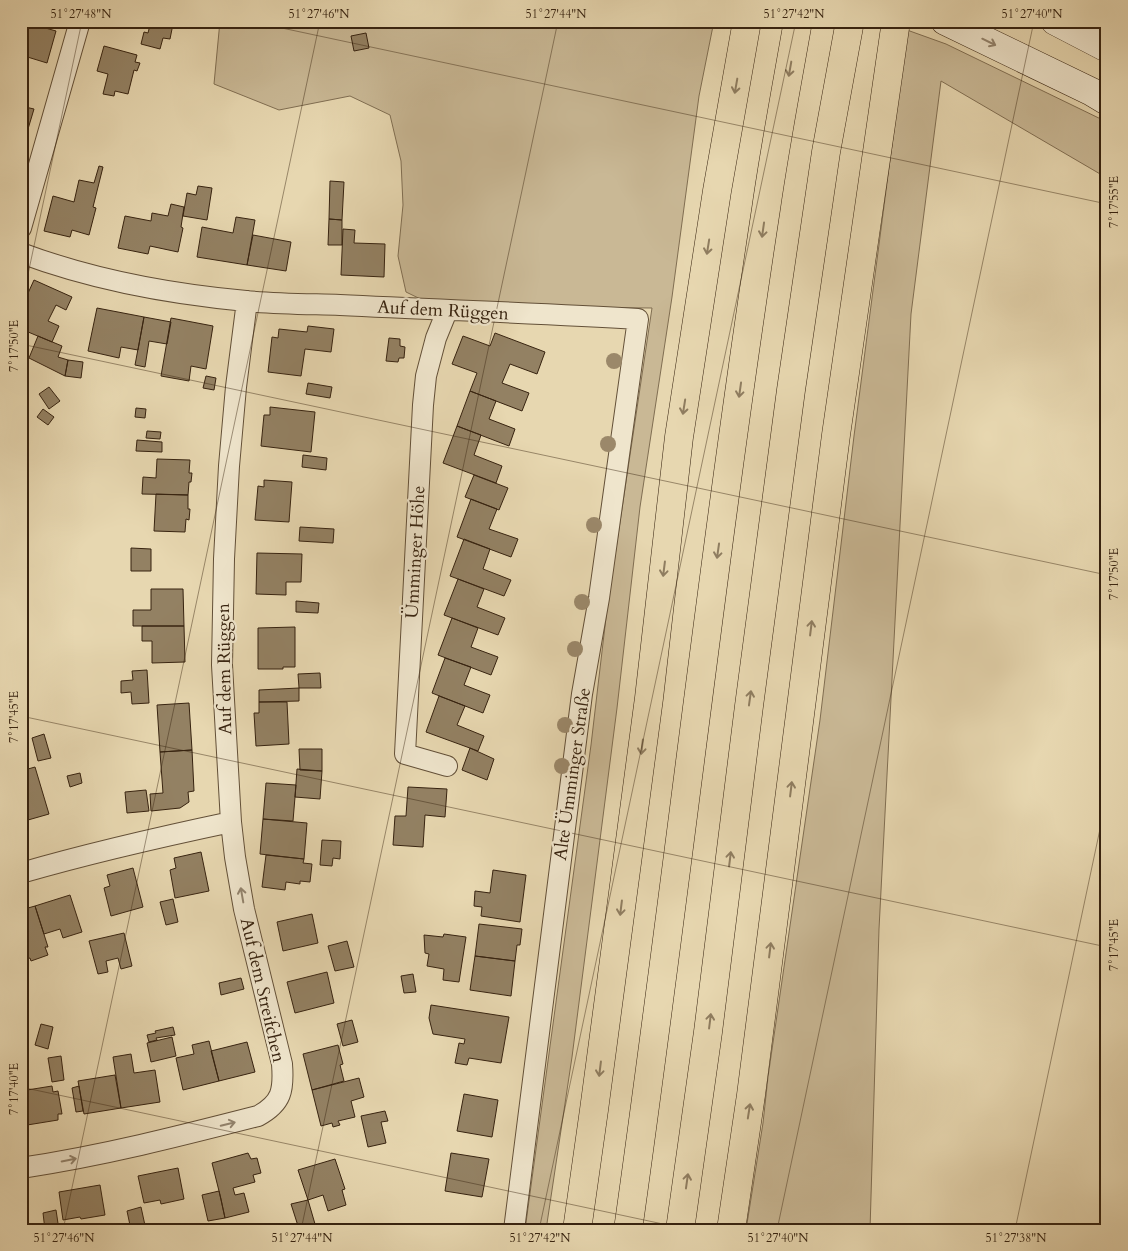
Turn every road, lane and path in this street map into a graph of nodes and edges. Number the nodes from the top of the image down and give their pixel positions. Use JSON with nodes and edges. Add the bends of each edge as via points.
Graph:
{"nodes":[{"id":1,"x":80,"y":21,"type":"edge"},
{"id":2,"x":747,"y":21,"type":"edge"},
{"id":3,"x":798,"y":21,"type":"edge"},
{"id":4,"x":896,"y":21,"type":"edge"},
{"id":5,"x":945,"y":21,"type":"edge"},
{"id":6,"x":1055,"y":21,"type":"edge"},
{"id":7,"x":849,"y":27,"type":"edge"},
{"id":8,"x":1107,"y":48,"type":"edge"},
{"id":9,"x":1107,"y":101,"type":"edge"},
{"id":10,"x":21,"y":228,"type":"edge"},
{"id":11,"x":21,"y":253,"type":"edge"},
{"id":12,"x":247,"y":301,"type":"junction"},
{"id":13,"x":447,"y":311,"type":"junction"},
{"id":14,"x":638,"y":319,"type":"joint"},
{"id":15,"x":447,"y":766,"type":"dead end"},
{"id":16,"x":231,"y":822,"type":"junction"},
{"id":17,"x":21,"y":873,"type":"edge"},
{"id":18,"x":21,"y":1168,"type":"edge"},
{"id":19,"x":514,"y":1230,"type":"edge"},
{"id":20,"x":577,"y":1230,"type":"edge"},
{"id":21,"x":628,"y":1230,"type":"edge"},
{"id":22,"x":680,"y":1230,"type":"edge"},
{"id":23,"x":731,"y":1230,"type":"edge"}],
"edges":[{"from":1,"to":10,"type":"street"},
{"from":2,"to":20,"type":"highway","one_way":true,"via":[[679,437],[647,708]]},
{"from":3,"to":21,"type":"highway","one_way":true,"via":[[766,206],[739,394]]},
{"from":23,"to":4,"type":"highway","one_way":true,"via":[[837,426]]},
{"from":5,"to":9,"type":"main road","one_way":true},
{"from":6,"to":8,"type":"main road"},
{"from":22,"to":7,"type":"highway","one_way":true,"via":[[791,390],[826,152]]},
{"from":11,"to":12,"type":"street","name":"Auf dem Rüggen","via":[[119,282]]},
{"from":12,"to":13,"type":"street","name":"Auf dem Rüggen"},
{"from":12,"to":16,"type":"street","name":"Auf dem Rüggen","via":[[236,387],[224,559],[222,665]]},
{"from":13,"to":14,"type":"street","name":"Auf dem Rüggen"},
{"from":13,"to":15,"type":"street","name":"Ümminger Höhe","via":[[428,366],[423,405],[405,754]]},
{"from":14,"to":19,"type":"street","name":"Alte Ümminger Straße","via":[[599,598],[582,694]]},
{"from":16,"to":17,"type":"street"},
{"from":18,"to":16,"type":"street","name":"Auf dem Streifchen","one_way":true,"via":[[116,1152],[164,1140],[258,1116],[276,1103],[282,1086],[282,1064],[244,909]]}]}
